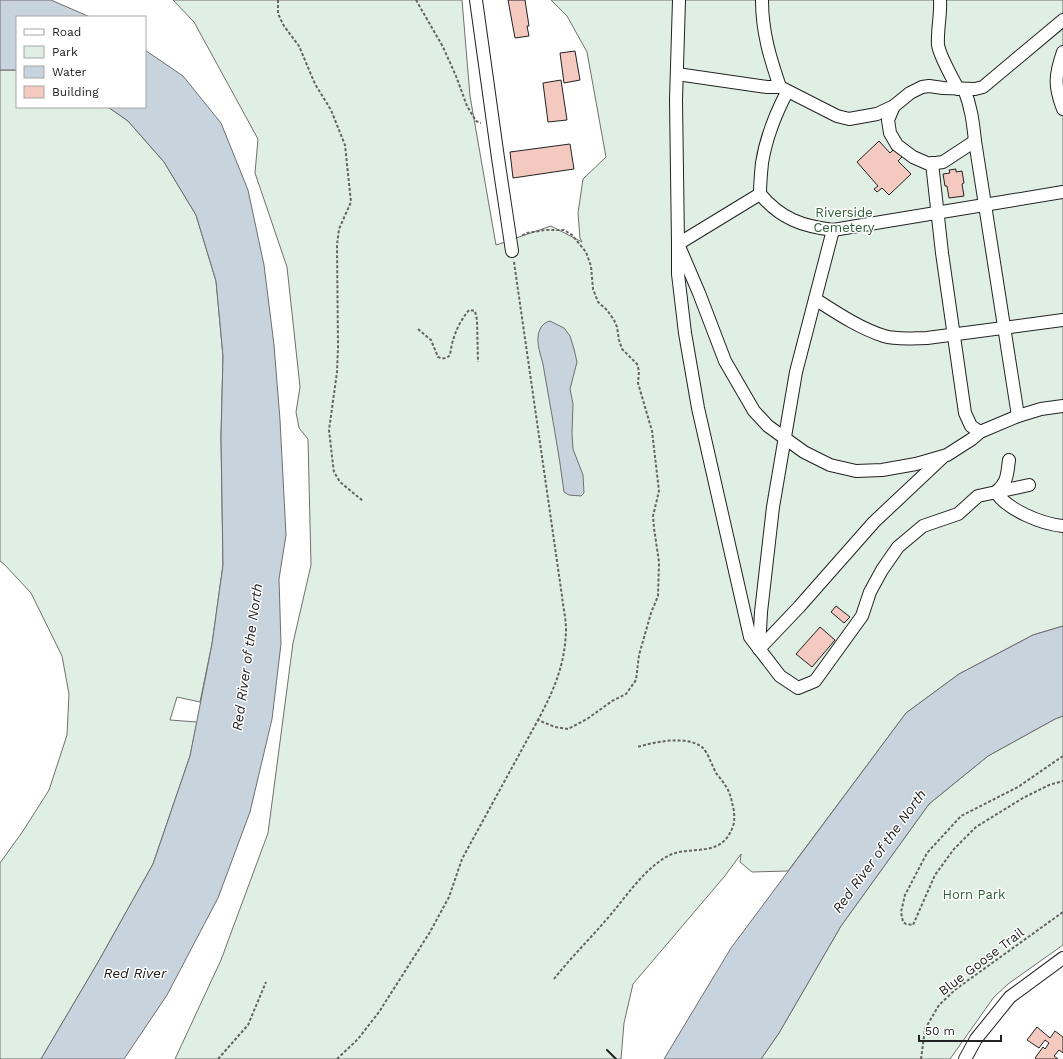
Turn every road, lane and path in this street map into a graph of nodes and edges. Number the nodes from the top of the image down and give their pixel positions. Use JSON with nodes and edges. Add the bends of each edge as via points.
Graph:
{"nodes":[{"id":1,"x":278,"y":0,"type":"edge"},
{"id":2,"x":416,"y":0,"type":"edge"},
{"id":3,"x":476,"y":0,"type":"edge"},
{"id":4,"x":680,"y":0,"type":"edge"},
{"id":5,"x":762,"y":0,"type":"edge"},
{"id":6,"x":940,"y":0,"type":"edge"},
{"id":7,"x":1063,"y":20,"type":"edge"},
{"id":8,"x":1063,"y":52,"type":"edge"},
{"id":9,"x":677,"y":74,"type":"junction"},
{"id":10,"x":783,"y":89,"type":"junction"},
{"id":11,"x":961,"y":89,"type":"junction"},
{"id":12,"x":894,"y":106,"type":"junction"},
{"id":13,"x":1063,"y":109,"type":"edge"},
{"id":14,"x":493,"y":128,"type":"junction"},
{"id":15,"x":975,"y":141,"type":"junction"},
{"id":16,"x":932,"y":163,"type":"junction"},
{"id":17,"x":1063,"y":192,"type":"edge"},
{"id":18,"x":760,"y":194,"type":"junction"},
{"id":19,"x":985,"y":205,"type":"junction"},
{"id":20,"x":937,"y":213,"type":"junction"},
{"id":21,"x":833,"y":230,"type":"junction"},
{"id":22,"x":678,"y":244,"type":"junction"},
{"id":23,"x":512,"y":246,"type":"junction"},
{"id":24,"x":815,"y":300,"type":"junction"},
{"id":25,"x":1063,"y":320,"type":"edge"},
{"id":26,"x":418,"y":329,"type":"dead end"},
{"id":27,"x":1004,"y":329,"type":"junction"},
{"id":28,"x":955,"y":335,"type":"junction"},
{"id":29,"x":478,"y":362,"type":"dead end"},
{"id":30,"x":1063,"y":406,"type":"edge"},
{"id":31,"x":1018,"y":416,"type":"junction"},
{"id":32,"x":980,"y":432,"type":"junction"},
{"id":33,"x":784,"y":438,"type":"junction"},
{"id":34,"x":947,"y":455,"type":"junction"},
{"id":35,"x":1009,"y":460,"type":"dead end"},
{"id":36,"x":1029,"y":484,"type":"dead end"},
{"id":37,"x":996,"y":492,"type":"junction"},
{"id":38,"x":362,"y":501,"type":"dead end"},
{"id":39,"x":1063,"y":526,"type":"edge"},
{"id":40,"x":759,"y":649,"type":"junction"},
{"id":41,"x":538,"y":720,"type":"junction"},
{"id":42,"x":637,"y":747,"type":"dead end"},
{"id":43,"x":1063,"y":756,"type":"edge"},
{"id":44,"x":1063,"y":781,"type":"edge"},
{"id":45,"x":1063,"y":912,"type":"edge"},
{"id":46,"x":1063,"y":958,"type":"edge"},
{"id":47,"x":554,"y":979,"type":"dead end"},
{"id":48,"x":266,"y":982,"type":"dead end"},
{"id":49,"x":218,"y":1059,"type":"edge"},
{"id":50,"x":337,"y":1059,"type":"edge"},
{"id":51,"x":921,"y":1059,"type":"edge"},
{"id":52,"x":965,"y":1059,"type":"edge"}],
"edges":[{"from":1,"to":38,"type":"path","via":[[280,18],[300,46],[313,80],[331,110],[345,145],[351,202],[339,229],[337,245],[338,347],[330,437],[332,465],[336,477]]},
{"from":2,"to":14,"type":"path","via":[[443,47],[467,106],[476,121]]},
{"from":3,"to":14,"type":"street"},
{"from":4,"to":9,"type":"street"},
{"from":5,"to":10,"type":"street","via":[[768,50]]},
{"from":6,"to":11,"type":"street","via":[[938,46],[948,69]]},
{"from":7,"to":11,"type":"street","via":[[983,87]]},
{"from":8,"to":13,"type":"street","via":[[1057,69],[1057,93]]},
{"from":9,"to":10,"type":"street"},
{"from":9,"to":22,"type":"street"},
{"from":10,"to":12,"type":"street","via":[[850,120],[877,114]]},
{"from":10,"to":18,"type":"street","via":[[762,162]]},
{"from":11,"to":12,"type":"street","via":[[922,87]]},
{"from":11,"to":15,"type":"street","via":[[970,104]]},
{"from":12,"to":16,"type":"street","via":[[888,120],[890,133],[897,145],[913,157]]},
{"from":14,"to":23,"type":"street"},
{"from":15,"to":16,"type":"street","via":[[943,162]]},
{"from":15,"to":19,"type":"street"},
{"from":16,"to":20,"type":"street"},
{"from":17,"to":19,"type":"street"},
{"from":18,"to":21,"type":"street","via":[[797,223]]},
{"from":18,"to":22,"type":"street"},
{"from":19,"to":20,"type":"street"},
{"from":19,"to":27,"type":"street"},
{"from":20,"to":21,"type":"street"},
{"from":20,"to":28,"type":"street"},
{"from":21,"to":24,"type":"street"},
{"from":22,"to":33,"type":"street","via":[[725,362],[754,411]]},
{"from":22,"to":40,"type":"street","via":[[678,274],[684,333],[698,408],[750,637]]},
{"from":23,"to":41,"type":"path","via":[[566,628],[564,657],[556,682]]},
{"from":23,"to":41,"type":"path","via":[[527,233],[552,229],[564,230],[572,235],[586,252],[598,302],[614,320],[622,349],[637,364],[638,384],[652,431],[659,491],[653,516],[659,562],[658,596],[639,655],[636,680],[626,694],[568,729]]},
{"from":24,"to":28,"type":"street","via":[[847,319],[885,336],[927,338]]},
{"from":24,"to":33,"type":"street","via":[[796,372]]},
{"from":25,"to":27,"type":"street"},
{"from":26,"to":29,"type":"path","via":[[431,340],[438,358],[448,358],[456,331],[469,310],[473,310],[477,320]]},
{"from":27,"to":28,"type":"street"},
{"from":27,"to":31,"type":"street"},
{"from":28,"to":32,"type":"street","via":[[965,413],[971,426]]},
{"from":30,"to":31,"type":"street"},
{"from":31,"to":32,"type":"street"},
{"from":32,"to":34,"type":"street"},
{"from":33,"to":34,"type":"street","via":[[804,452],[830,464],[856,471],[882,470]]},
{"from":33,"to":40,"type":"street","via":[[773,507]]},
{"from":34,"to":40,"type":"street","via":[[874,522]]},
{"from":35,"to":37,"type":"street","via":[[1004,485]]},
{"from":36,"to":37,"type":"street"},
{"from":37,"to":39,"type":"street","via":[[1001,499],[1026,515],[1049,524]]},
{"from":37,"to":40,"type":"street","via":[[978,496],[958,514],[923,526],[898,547],[870,592],[862,616],[815,681],[798,688],[780,676]]},
{"from":41,"to":50,"type":"path","via":[[462,859],[449,896],[430,932],[378,1012],[358,1039]]},
{"from":42,"to":47,"type":"path","via":[[673,740],[696,744],[703,748],[731,796],[734,825],[719,845],[704,850],[677,853],[656,864]]},
{"from":43,"to":44,"type":"path","via":[[1018,787],[961,816],[927,853],[905,895],[901,912],[903,922],[913,925],[935,875],[954,849],[976,826],[1023,798]]},
{"from":45,"to":51,"type":"path","name":"Blue Goose Trail","via":[[956,989],[939,1005],[925,1029]]},
{"from":46,"to":52,"type":"street","via":[[1010,997],[976,1039]]},
{"from":48,"to":49,"type":"path","via":[[248,1025]]}]}
